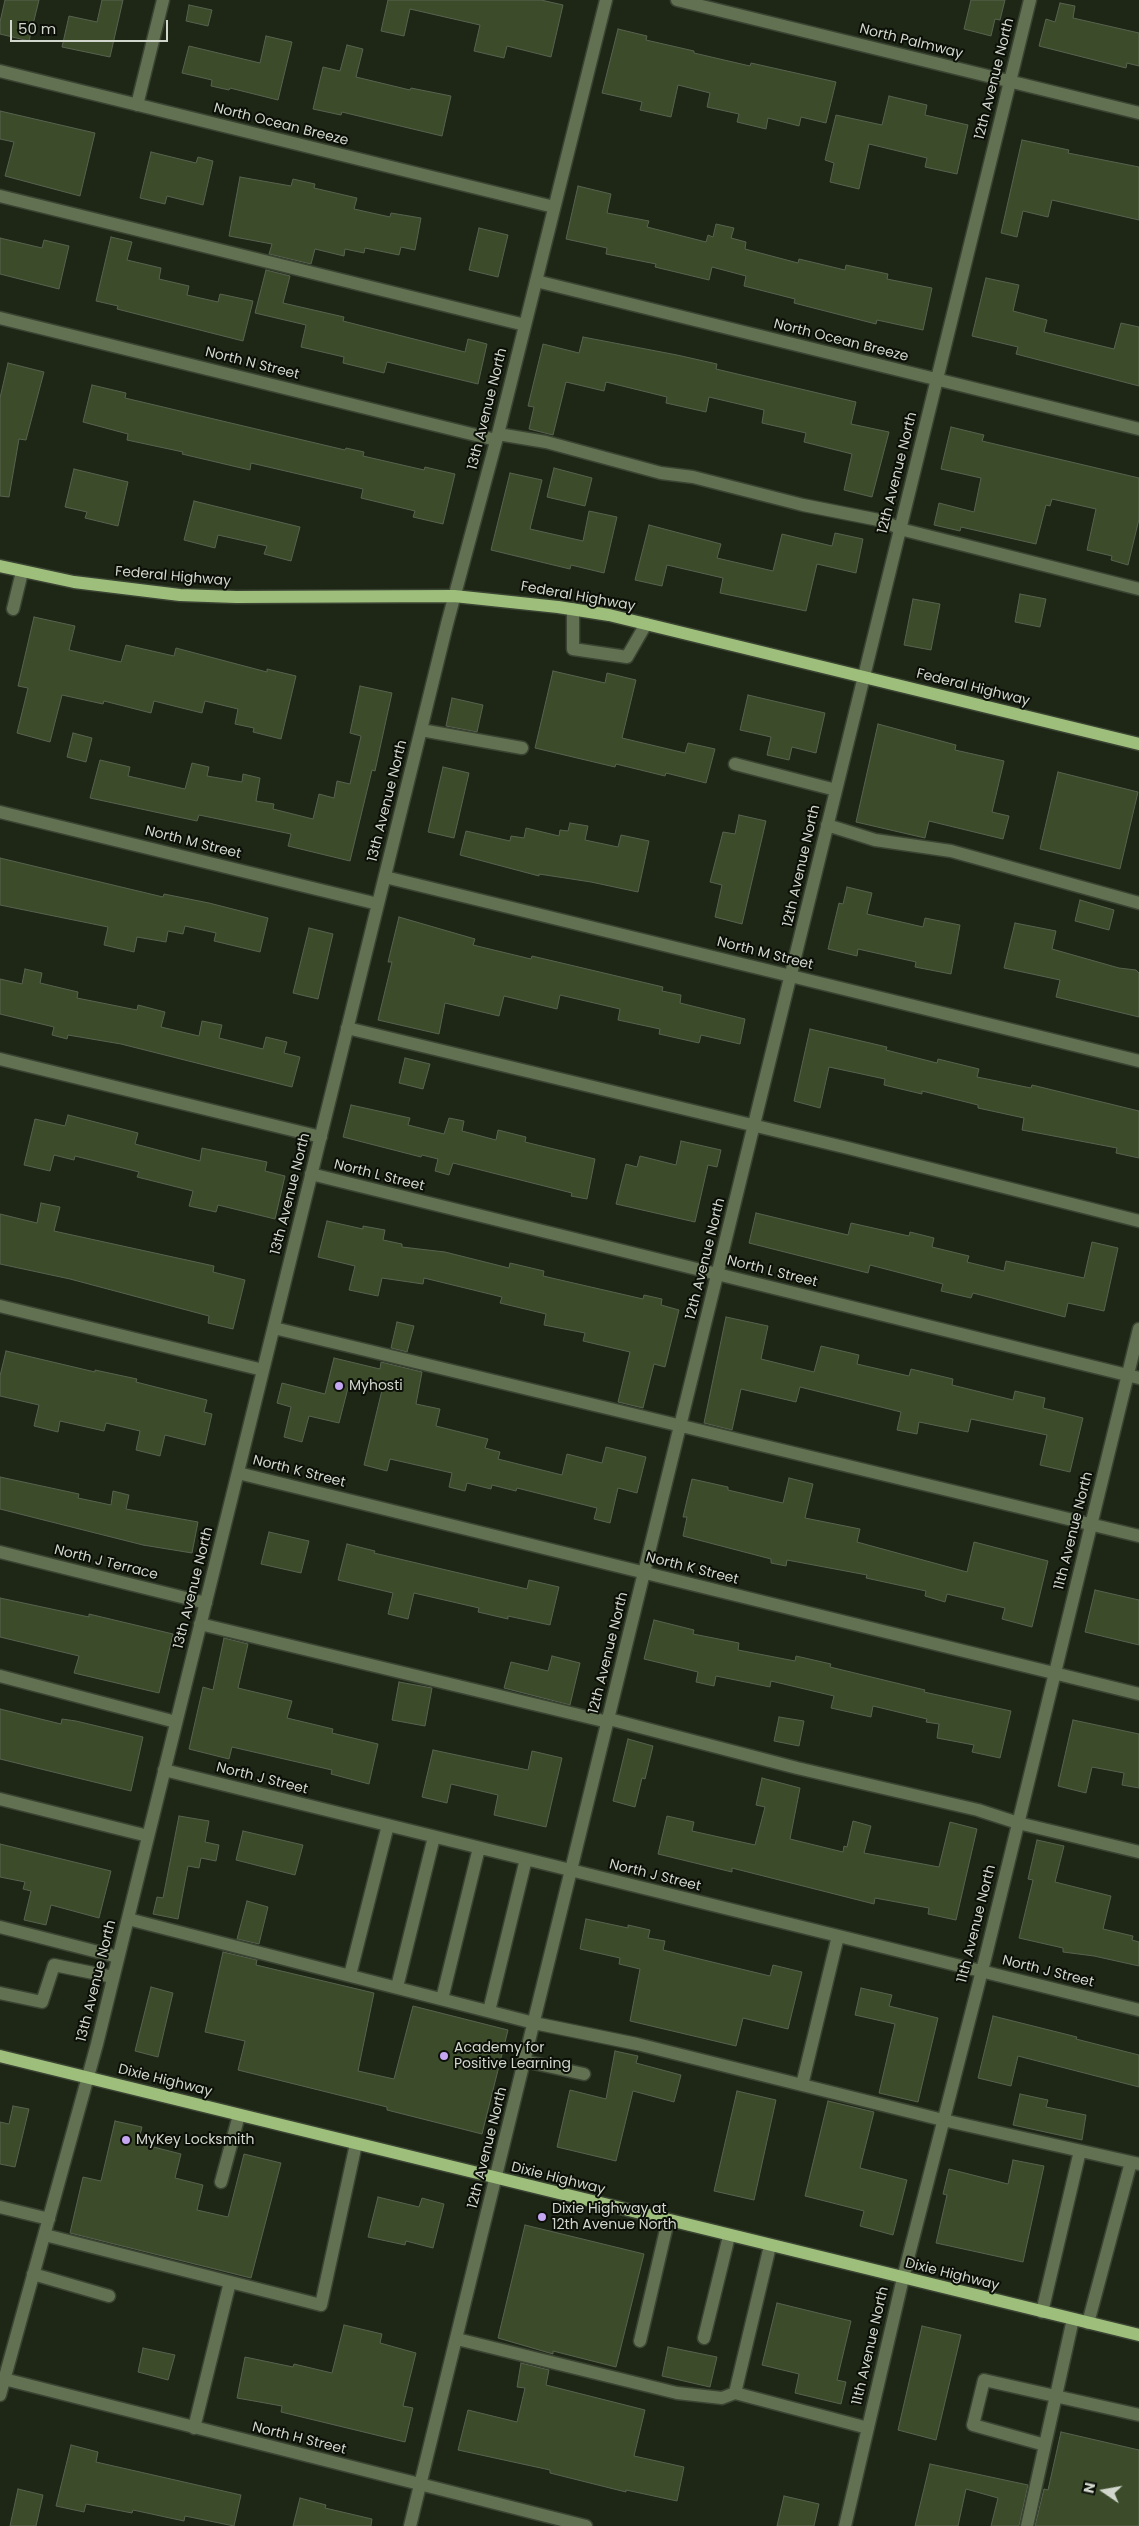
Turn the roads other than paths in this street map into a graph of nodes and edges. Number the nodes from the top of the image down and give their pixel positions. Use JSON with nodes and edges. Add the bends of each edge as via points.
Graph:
{"nodes":[{"id":1,"x":164,"y":0,"type":"edge"},
{"id":2,"x":606,"y":0,"type":"edge"},
{"id":3,"x":677,"y":0,"type":"edge"},
{"id":4,"x":1030,"y":0,"type":"edge"},
{"id":5,"x":0,"y":71,"type":"edge"},
{"id":6,"x":1010,"y":82,"type":"junction"},
{"id":7,"x":138,"y":105,"type":"junction"},
{"id":8,"x":1139,"y":114,"type":"edge"},
{"id":9,"x":0,"y":196,"type":"edge"},
{"id":10,"x":554,"y":207,"type":"junction"},
{"id":11,"x":536,"y":282,"type":"junction"},
{"id":12,"x":0,"y":318,"type":"edge"},
{"id":13,"x":525,"y":325,"type":"junction"},
{"id":14,"x":937,"y":380,"type":"junction"},
{"id":15,"x":1139,"y":429,"type":"edge"},
{"id":16,"x":497,"y":437,"type":"junction"},
{"id":17,"x":900,"y":529,"type":"junction"},
{"id":18,"x":0,"y":566,"type":"edge"},
{"id":19,"x":22,"y":572,"type":"junction"},
{"id":20,"x":1139,"y":589,"type":"edge"},
{"id":21,"x":454,"y":596,"type":"junction"},
{"id":22,"x":13,"y":609,"type":"dead end"},
{"id":23,"x":573,"y":609,"type":"junction"},
{"id":24,"x":646,"y":624,"type":"junction"},
{"id":25,"x":863,"y":677,"type":"junction"},
{"id":26,"x":421,"y":730,"type":"junction"},
{"id":27,"x":1139,"y":744,"type":"edge"},
{"id":28,"x":522,"y":748,"type":"dead end"},
{"id":29,"x":735,"y":764,"type":"dead end"},
{"id":30,"x":836,"y":790,"type":"junction"},
{"id":31,"x":0,"y":812,"type":"edge"},
{"id":32,"x":827,"y":825,"type":"junction"},
{"id":33,"x":385,"y":877,"type":"junction"},
{"id":34,"x":1139,"y":903,"type":"edge"},
{"id":35,"x":378,"y":904,"type":"junction"},
{"id":36,"x":791,"y":976,"type":"junction"},
{"id":37,"x":347,"y":1028,"type":"junction"},
{"id":38,"x":0,"y":1059,"type":"edge"},
{"id":39,"x":1139,"y":1061,"type":"edge"},
{"id":40,"x":754,"y":1125,"type":"junction"},
{"id":41,"x":320,"y":1137,"type":"junction"},
{"id":42,"x":311,"y":1174,"type":"junction"},
{"id":43,"x":1139,"y":1221,"type":"edge"},
{"id":44,"x":718,"y":1274,"type":"junction"},
{"id":45,"x":0,"y":1306,"type":"edge"},
{"id":46,"x":274,"y":1328,"type":"junction"},
{"id":47,"x":1139,"y":1329,"type":"edge"},
{"id":48,"x":263,"y":1370,"type":"junction"},
{"id":49,"x":1133,"y":1376,"type":"edge"},
{"id":50,"x":680,"y":1425,"type":"junction"},
{"id":51,"x":238,"y":1472,"type":"junction"},
{"id":52,"x":1091,"y":1524,"type":"junction"},
{"id":53,"x":1139,"y":1536,"type":"edge"},
{"id":54,"x":0,"y":1552,"type":"edge"},
{"id":55,"x":644,"y":1572,"type":"junction"},
{"id":56,"x":206,"y":1603,"type":"junction"},
{"id":57,"x":200,"y":1624,"type":"junction"},
{"id":58,"x":1054,"y":1673,"type":"junction"},
{"id":59,"x":0,"y":1676,"type":"edge"},
{"id":60,"x":1139,"y":1694,"type":"edge"},
{"id":61,"x":608,"y":1721,"type":"junction"},
{"id":62,"x":176,"y":1722,"type":"junction"},
{"id":63,"x":164,"y":1770,"type":"junction"},
{"id":64,"x":0,"y":1799,"type":"edge"},
{"id":65,"x":1018,"y":1823,"type":"junction"},
{"id":66,"x":388,"y":1825,"type":"junction"},
{"id":67,"x":148,"y":1836,"type":"junction"},
{"id":68,"x":434,"y":1837,"type":"junction"},
{"id":69,"x":479,"y":1848,"type":"junction"},
{"id":70,"x":1139,"y":1852,"type":"edge"},
{"id":71,"x":526,"y":1859,"type":"junction"},
{"id":72,"x":572,"y":1870,"type":"junction"},
{"id":73,"x":128,"y":1919,"type":"junction"},
{"id":74,"x":0,"y":1927,"type":"edge"},
{"id":75,"x":838,"y":1936,"type":"junction"},
{"id":76,"x":118,"y":1957,"type":"junction"},
{"id":77,"x":981,"y":1971,"type":"junction"},
{"id":78,"x":350,"y":1975,"type":"junction"},
{"id":79,"x":113,"y":1978,"type":"junction"},
{"id":80,"x":397,"y":1987,"type":"junction"},
{"id":81,"x":0,"y":1993,"type":"edge"},
{"id":82,"x":442,"y":1999,"type":"junction"},
{"id":83,"x":1139,"y":2010,"type":"edge"},
{"id":84,"x":489,"y":2011,"type":"junction"},
{"id":85,"x":534,"y":2023,"type":"junction"},
{"id":86,"x":0,"y":2056,"type":"edge"},
{"id":87,"x":524,"y":2061,"type":"junction"},
{"id":88,"x":584,"y":2074,"type":"dead end"},
{"id":89,"x":88,"y":2078,"type":"junction"},
{"id":90,"x":802,"y":2085,"type":"junction"},
{"id":91,"x":239,"y":2115,"type":"junction"},
{"id":92,"x":943,"y":2120,"type":"junction"},
{"id":93,"x":356,"y":2144,"type":"junction"},
{"id":94,"x":1080,"y":2151,"type":"junction"},
{"id":95,"x":1135,"y":2163,"type":"edge"},
{"id":96,"x":496,"y":2179,"type":"junction"},
{"id":97,"x":221,"y":2182,"type":"dead end"},
{"id":98,"x":0,"y":2207,"type":"edge"},
{"id":99,"x":49,"y":2219,"type":"junction"},
{"id":100,"x":668,"y":2221,"type":"junction"},
{"id":101,"x":44,"y":2235,"type":"junction"},
{"id":102,"x":729,"y":2236,"type":"junction"},
{"id":103,"x":770,"y":2246,"type":"junction"},
{"id":104,"x":33,"y":2274,"type":"junction"},
{"id":105,"x":903,"y":2278,"type":"junction"},
{"id":106,"x":230,"y":2282,"type":"junction"},
{"id":107,"x":109,"y":2296,"type":"dead end"},
{"id":108,"x":1042,"y":2312,"type":"junction"},
{"id":109,"x":1073,"y":2319,"type":"junction"},
{"id":110,"x":1088,"y":2323,"type":"junction"},
{"id":111,"x":1139,"y":2335,"type":"edge"},
{"id":112,"x":704,"y":2338,"type":"dead end"},
{"id":113,"x":456,"y":2339,"type":"junction"},
{"id":114,"x":640,"y":2341,"type":"dead end"},
{"id":115,"x":4,"y":2379,"type":"junction"},
{"id":116,"x":734,"y":2393,"type":"junction"},
{"id":117,"x":0,"y":2395,"type":"edge"},
{"id":118,"x":1056,"y":2396,"type":"junction"},
{"id":119,"x":1139,"y":2415,"type":"edge"},
{"id":120,"x":194,"y":2428,"type":"junction"},
{"id":121,"x":868,"y":2428,"type":"junction"},
{"id":122,"x":1045,"y":2445,"type":"junction"},
{"id":123,"x":420,"y":2485,"type":"junction"},
{"id":124,"x":410,"y":2526,"type":"edge"},
{"id":125,"x":586,"y":2526,"type":"edge"},
{"id":126,"x":844,"y":2526,"type":"edge"},
{"id":127,"x":1026,"y":2526,"type":"edge"}],
"edges":[{"from":1,"to":7,"type":"street"},
{"from":2,"to":10,"type":"street","name":"13th Avenue North"},
{"from":3,"to":6,"type":"street","name":"North Palmway"},
{"from":4,"to":6,"type":"street","name":"12th Avenue North"},
{"from":5,"to":7,"type":"street","name":"North Ocean Breeze"},
{"from":6,"to":8,"type":"street","name":"North Palmway"},
{"from":6,"to":14,"type":"street","name":"12th Avenue North"},
{"from":7,"to":10,"type":"street","name":"North Ocean Breeze"},
{"from":9,"to":13,"type":"street"},
{"from":10,"to":11,"type":"street","name":"13th Avenue North"},
{"from":11,"to":13,"type":"street","name":"13th Avenue North"},
{"from":11,"to":14,"type":"street","name":"North Ocean Breeze"},
{"from":12,"to":16,"type":"street","name":"North N Street"},
{"from":13,"to":16,"type":"street","name":"13th Avenue North"},
{"from":14,"to":15,"type":"street","name":"North Ocean Breeze"},
{"from":14,"to":17,"type":"street","name":"12th Avenue North"},
{"from":16,"to":17,"type":"street","name":"North N Street","via":[[546,442],[661,473],[693,477],[803,505],[884,521]]},
{"from":16,"to":21,"type":"street","name":"13th Avenue North"},
{"from":17,"to":20,"type":"street","name":"North N Street"},
{"from":17,"to":25,"type":"street","name":"12th Avenue North"},
{"from":18,"to":19,"type":"main road","name":"Federal Highway"},
{"from":19,"to":21,"type":"main road","name":"Federal Highway","via":[[180,595]]},
{"from":19,"to":22,"type":"street"},
{"from":21,"to":23,"type":"main road","name":"Federal Highway"},
{"from":21,"to":26,"type":"street","name":"13th Avenue North"},
{"from":23,"to":24,"type":"main road","name":"Federal Highway"},
{"from":23,"to":24,"type":"street","via":[[573,649],[627,658]]},
{"from":24,"to":25,"type":"main road","name":"Federal Highway"},
{"from":25,"to":27,"type":"main road","name":"Federal Highway"},
{"from":25,"to":30,"type":"street","name":"12th Avenue North"},
{"from":26,"to":28,"type":"street"},
{"from":26,"to":33,"type":"street","name":"13th Avenue North"},
{"from":29,"to":30,"type":"street"},
{"from":30,"to":32,"type":"street","name":"12th Avenue North"},
{"from":31,"to":35,"type":"street","name":"North M Street"},
{"from":32,"to":34,"type":"street","via":[[875,840],[951,851]]},
{"from":32,"to":36,"type":"street","name":"12th Avenue North"},
{"from":33,"to":35,"type":"street","name":"13th Avenue North"},
{"from":33,"to":36,"type":"street","name":"North M Street"},
{"from":35,"to":37,"type":"street","name":"13th Avenue North"},
{"from":36,"to":39,"type":"street","name":"North M Street"},
{"from":36,"to":40,"type":"street","name":"12th Avenue North"},
{"from":37,"to":40,"type":"street"},
{"from":37,"to":41,"type":"street","name":"13th Avenue North"},
{"from":38,"to":41,"type":"street"},
{"from":40,"to":43,"type":"street"},
{"from":40,"to":44,"type":"street","name":"12th Avenue North"},
{"from":41,"to":42,"type":"street","name":"13th Avenue North"},
{"from":42,"to":44,"type":"street","name":"North L Street"},
{"from":42,"to":46,"type":"street","name":"13th Avenue North"},
{"from":44,"to":49,"type":"street","name":"North L Street"},
{"from":44,"to":50,"type":"street","name":"12th Avenue North"},
{"from":45,"to":48,"type":"street"},
{"from":46,"to":48,"type":"street","name":"13th Avenue North"},
{"from":46,"to":50,"type":"street"},
{"from":47,"to":49,"type":"street","name":"11th Avenue North"},
{"from":48,"to":51,"type":"street","name":"13th Avenue North"},
{"from":49,"to":52,"type":"street","name":"11th Avenue North"},
{"from":50,"to":52,"type":"street"},
{"from":50,"to":55,"type":"street","name":"12th Avenue North"},
{"from":51,"to":55,"type":"street","name":"North K Street"},
{"from":51,"to":56,"type":"street","name":"13th Avenue North"},
{"from":52,"to":53,"type":"street"},
{"from":52,"to":58,"type":"street","name":"11th Avenue North"},
{"from":54,"to":56,"type":"street","name":"North J Terrace"},
{"from":55,"to":58,"type":"street","name":"North K Street"},
{"from":55,"to":61,"type":"street","name":"12th Avenue North"},
{"from":56,"to":57,"type":"street","name":"13th Avenue North"},
{"from":57,"to":61,"type":"street"},
{"from":57,"to":62,"type":"street","name":"13th Avenue North"},
{"from":58,"to":60,"type":"street","name":"North K Street"},
{"from":58,"to":65,"type":"street","name":"11th Avenue North"},
{"from":59,"to":62,"type":"street"},
{"from":61,"to":65,"type":"street","via":[[978,1810]]},
{"from":61,"to":72,"type":"street","name":"12th Avenue North"},
{"from":62,"to":63,"type":"street","name":"13th Avenue North"},
{"from":63,"to":66,"type":"street","name":"North J Street"},
{"from":63,"to":67,"type":"street","name":"13th Avenue North"},
{"from":64,"to":67,"type":"street"},
{"from":65,"to":70,"type":"street"},
{"from":65,"to":77,"type":"street","name":"11th Avenue North"},
{"from":66,"to":68,"type":"street","name":"North J Street"},
{"from":66,"to":78,"type":"street"},
{"from":67,"to":73,"type":"street","name":"13th Avenue North"},
{"from":68,"to":69,"type":"street","name":"North J Street"},
{"from":68,"to":80,"type":"street"},
{"from":69,"to":71,"type":"street","name":"North J Street"},
{"from":69,"to":82,"type":"street"},
{"from":71,"to":72,"type":"street","name":"North J Street"},
{"from":71,"to":84,"type":"street"},
{"from":72,"to":75,"type":"street","name":"North J Street"},
{"from":72,"to":85,"type":"street","name":"12th Avenue North"},
{"from":73,"to":76,"type":"street","name":"13th Avenue North"},
{"from":73,"to":78,"type":"street"},
{"from":74,"to":76,"type":"street"},
{"from":75,"to":77,"type":"street","name":"North J Street"},
{"from":75,"to":90,"type":"street"},
{"from":76,"to":79,"type":"street","name":"13th Avenue North"},
{"from":77,"to":83,"type":"street","name":"North J Street"},
{"from":77,"to":92,"type":"street","name":"11th Avenue North"},
{"from":78,"to":80,"type":"street"},
{"from":79,"to":81,"type":"street","via":[[54,1965],[42,2002]]},
{"from":79,"to":89,"type":"street","name":"13th Avenue North"},
{"from":80,"to":82,"type":"street"},
{"from":82,"to":84,"type":"street"},
{"from":84,"to":85,"type":"street"},
{"from":85,"to":87,"type":"street","name":"12th Avenue North"},
{"from":85,"to":90,"type":"street","via":[[637,2044]]},
{"from":86,"to":89,"type":"main road","name":"Dixie Highway"},
{"from":87,"to":88,"type":"street"},
{"from":87,"to":96,"type":"street","name":"12th Avenue North"},
{"from":89,"to":91,"type":"main road","name":"Dixie Highway"},
{"from":89,"to":99,"type":"street","name":"13th Avenue North"},
{"from":90,"to":92,"type":"street"},
{"from":91,"to":93,"type":"main road","name":"Dixie Highway"},
{"from":91,"to":97,"type":"street"},
{"from":92,"to":94,"type":"street"},
{"from":92,"to":105,"type":"street","name":"11th Avenue North"},
{"from":93,"to":96,"type":"main road","name":"Dixie Highway"},
{"from":93,"to":106,"type":"street","via":[[320,2305]]},
{"from":94,"to":95,"type":"street"},
{"from":94,"to":108,"type":"street"},
{"from":95,"to":110,"type":"street"},
{"from":96,"to":100,"type":"main road","name":"Dixie Highway"},
{"from":96,"to":113,"type":"street","name":"12th Avenue North"},
{"from":98,"to":99,"type":"street"},
{"from":99,"to":101,"type":"street","name":"13th Avenue North"},
{"from":100,"to":102,"type":"main road","name":"Dixie Highway"},
{"from":100,"to":114,"type":"street"},
{"from":101,"to":104,"type":"street","name":"13th Avenue North"},
{"from":101,"to":106,"type":"street"},
{"from":102,"to":103,"type":"main road","name":"Dixie Highway"},
{"from":102,"to":112,"type":"street"},
{"from":103,"to":105,"type":"main road","name":"Dixie Highway"},
{"from":103,"to":116,"type":"street"},
{"from":104,"to":107,"type":"street"},
{"from":104,"to":115,"type":"street","name":"13th Avenue North"},
{"from":105,"to":108,"type":"main road","name":"Dixie Highway"},
{"from":105,"to":121,"type":"street","name":"11th Avenue North"},
{"from":106,"to":120,"type":"street"},
{"from":108,"to":109,"type":"main road","name":"Dixie Highway"},
{"from":109,"to":110,"type":"main road","name":"Dixie Highway"},
{"from":109,"to":118,"type":"street"},
{"from":110,"to":111,"type":"main road","name":"Dixie Highway"},
{"from":113,"to":116,"type":"street","via":[[677,2393],[722,2398]]},
{"from":113,"to":123,"type":"street","name":"12th Avenue North"},
{"from":115,"to":117,"type":"street","name":"13th Avenue North"},
{"from":115,"to":120,"type":"street","name":"North H Street"},
{"from":116,"to":121,"type":"street"},
{"from":118,"to":119,"type":"street"},
{"from":118,"to":122,"type":"street"},
{"from":118,"to":122,"type":"street","via":[[984,2380],[973,2425]]},
{"from":120,"to":123,"type":"street","name":"North H Street"},
{"from":121,"to":126,"type":"street","name":"11th Avenue North"},
{"from":122,"to":127,"type":"street"},
{"from":123,"to":124,"type":"street","name":"12th Avenue North"},
{"from":123,"to":125,"type":"street","name":"North H Street"}]}
